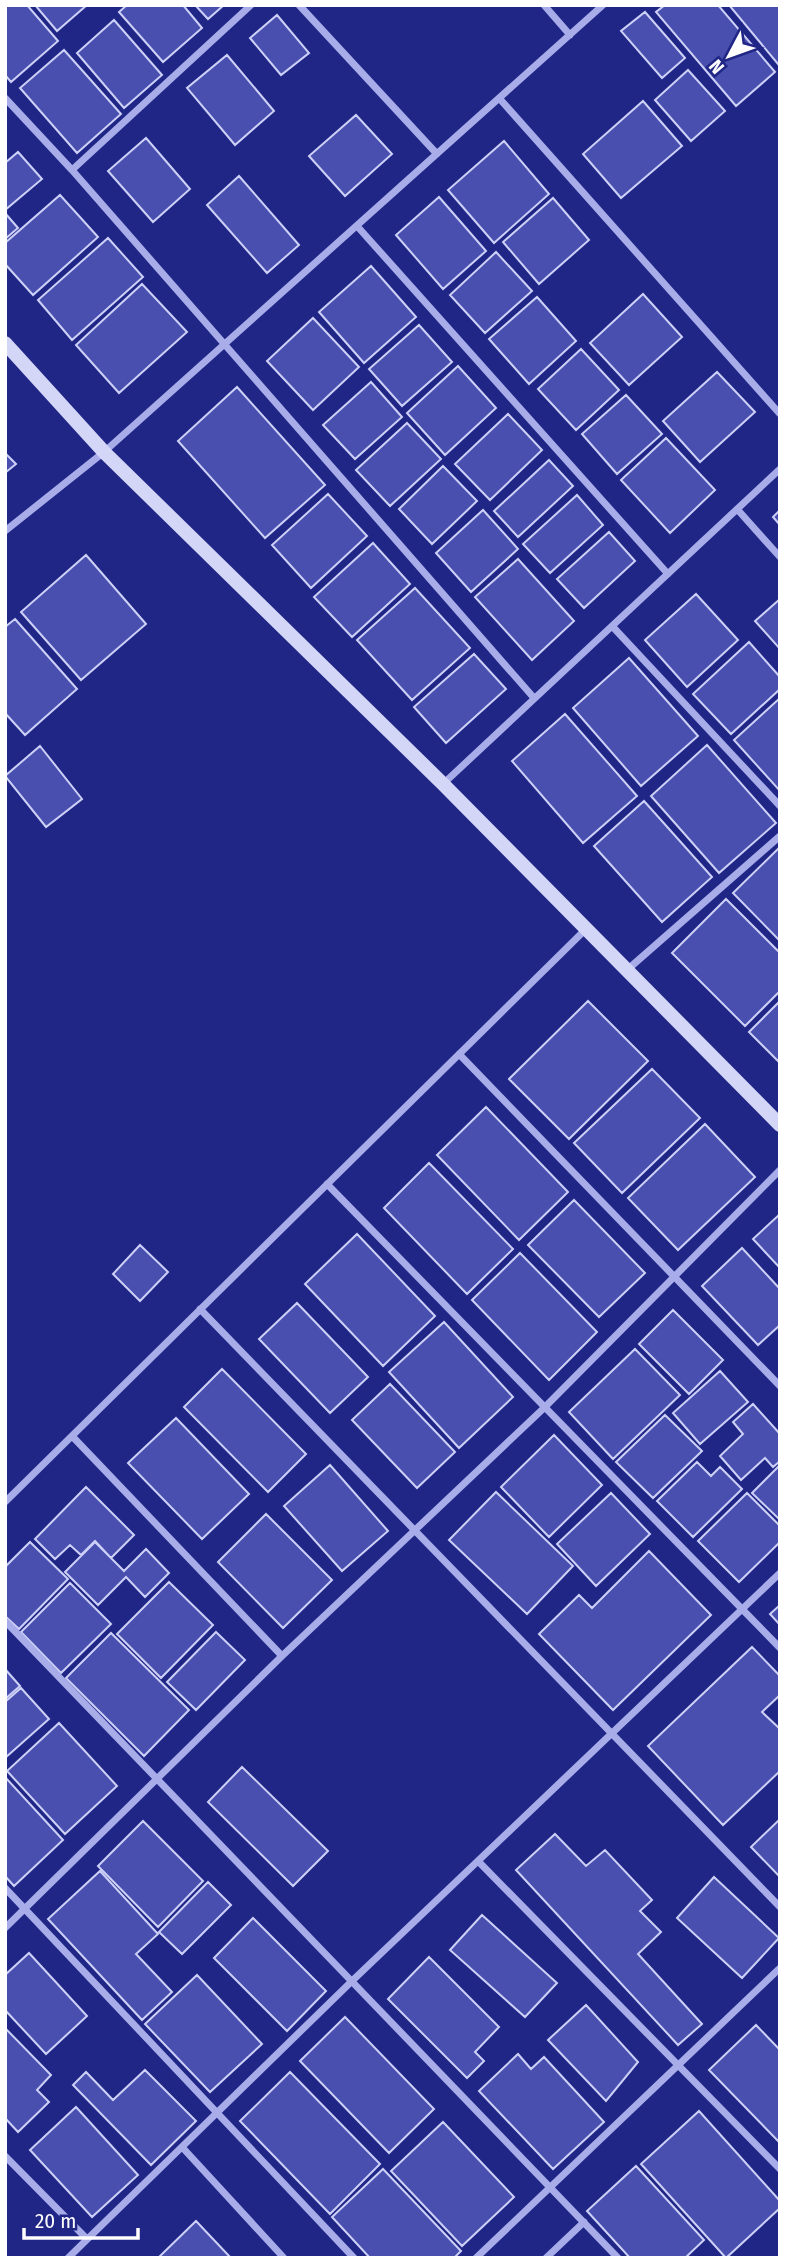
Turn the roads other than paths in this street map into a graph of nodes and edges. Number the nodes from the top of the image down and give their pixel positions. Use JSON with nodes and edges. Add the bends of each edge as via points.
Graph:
{"nodes":[{"id":1,"x":251,"y":5,"type":"edge"},
{"id":2,"x":299,"y":5,"type":"edge"},
{"id":3,"x":544,"y":5,"type":"edge"},
{"id":4,"x":603,"y":5,"type":"edge"},
{"id":5,"x":570,"y":35,"type":"junction"},
{"id":6,"x":5,"y":98,"type":"edge"},
{"id":7,"x":499,"y":99,"type":"junction"},
{"id":8,"x":437,"y":154,"type":"junction"},
{"id":9,"x":72,"y":170,"type":"junction"},
{"id":10,"x":357,"y":226,"type":"junction"},
{"id":11,"x":5,"y":343,"type":"edge"},
{"id":12,"x":224,"y":344,"type":"junction"},
{"id":13,"x":780,"y":414,"type":"edge"},
{"id":14,"x":104,"y":452,"type":"junction"},
{"id":15,"x":780,"y":469,"type":"edge"},
{"id":16,"x":737,"y":509,"type":"junction"},
{"id":17,"x":5,"y":531,"type":"edge"},
{"id":18,"x":780,"y":557,"type":"edge"},
{"id":19,"x":667,"y":574,"type":"junction"},
{"id":20,"x":612,"y":626,"type":"junction"},
{"id":21,"x":534,"y":698,"type":"junction"},
{"id":22,"x":443,"y":784,"type":"junction"},
{"id":23,"x":780,"y":806,"type":"edge"},
{"id":24,"x":780,"y":836,"type":"edge"},
{"id":25,"x":586,"y":929,"type":"junction"},
{"id":26,"x":627,"y":971,"type":"junction"},
{"id":27,"x":458,"y":1054,"type":"junction"},
{"id":28,"x":780,"y":1125,"type":"edge"},
{"id":29,"x":780,"y":1170,"type":"edge"},
{"id":30,"x":327,"y":1184,"type":"junction"},
{"id":31,"x":675,"y":1277,"type":"junction"},
{"id":32,"x":200,"y":1309,"type":"junction"},
{"id":33,"x":780,"y":1386,"type":"edge"},
{"id":34,"x":545,"y":1407,"type":"junction"},
{"id":35,"x":72,"y":1436,"type":"junction"},
{"id":36,"x":5,"y":1502,"type":"edge"},
{"id":37,"x":415,"y":1531,"type":"junction"},
{"id":38,"x":780,"y":1573,"type":"edge"},
{"id":39,"x":742,"y":1610,"type":"junction"},
{"id":40,"x":5,"y":1621,"type":"edge"},
{"id":41,"x":780,"y":1648,"type":"edge"},
{"id":42,"x":282,"y":1656,"type":"junction"},
{"id":43,"x":612,"y":1734,"type":"junction"},
{"id":44,"x":159,"y":1779,"type":"junction"},
{"id":45,"x":478,"y":1861,"type":"junction"},
{"id":46,"x":5,"y":1888,"type":"edge"},
{"id":47,"x":780,"y":1907,"type":"edge"},
{"id":48,"x":25,"y":1909,"type":"junction"},
{"id":49,"x":5,"y":1928,"type":"edge"},
{"id":50,"x":780,"y":1968,"type":"edge"},
{"id":51,"x":352,"y":1981,"type":"junction"},
{"id":52,"x":677,"y":2066,"type":"junction"},
{"id":53,"x":217,"y":2113,"type":"junction"},
{"id":54,"x":182,"y":2147,"type":"junction"},
{"id":55,"x":5,"y":2156,"type":"edge"},
{"id":56,"x":780,"y":2169,"type":"edge"},
{"id":57,"x":550,"y":2187,"type":"junction"},
{"id":58,"x":584,"y":2222,"type":"junction"},
{"id":59,"x":87,"y":2239,"type":"junction"},
{"id":60,"x":68,"y":2258,"type":"edge"},
{"id":61,"x":284,"y":2258,"type":"edge"},
{"id":62,"x":354,"y":2258,"type":"edge"},
{"id":63,"x":476,"y":2258,"type":"edge"},
{"id":64,"x":546,"y":2258,"type":"edge"},
{"id":65,"x":618,"y":2258,"type":"edge"}],
"edges":[{"from":1,"to":9,"type":"street"},
{"from":2,"to":8,"type":"street"},
{"from":3,"to":5,"type":"street"},
{"from":4,"to":5,"type":"street"},
{"from":5,"to":7,"type":"street"},
{"from":6,"to":9,"type":"street"},
{"from":7,"to":8,"type":"street"},
{"from":7,"to":13,"type":"street"},
{"from":8,"to":10,"type":"street"},
{"from":9,"to":12,"type":"street"},
{"from":10,"to":12,"type":"street"},
{"from":10,"to":19,"type":"street"},
{"from":11,"to":14,"type":"main road"},
{"from":12,"to":14,"type":"street"},
{"from":12,"to":21,"type":"street"},
{"from":14,"to":17,"type":"street"},
{"from":14,"to":22,"type":"main road"},
{"from":15,"to":16,"type":"street"},
{"from":16,"to":18,"type":"street"},
{"from":16,"to":19,"type":"street"},
{"from":19,"to":20,"type":"street"},
{"from":20,"to":21,"type":"street"},
{"from":20,"to":23,"type":"street"},
{"from":21,"to":22,"type":"street"},
{"from":22,"to":25,"type":"main road"},
{"from":24,"to":26,"type":"street"},
{"from":25,"to":26,"type":"main road"},
{"from":25,"to":27,"type":"street"},
{"from":26,"to":28,"type":"main road"},
{"from":27,"to":30,"type":"street"},
{"from":27,"to":31,"type":"street"},
{"from":29,"to":31,"type":"street"},
{"from":30,"to":32,"type":"street"},
{"from":30,"to":34,"type":"street"},
{"from":31,"to":33,"type":"street"},
{"from":31,"to":34,"type":"street"},
{"from":32,"to":35,"type":"street"},
{"from":32,"to":37,"type":"street"},
{"from":34,"to":37,"type":"street"},
{"from":34,"to":39,"type":"street"},
{"from":35,"to":36,"type":"street"},
{"from":35,"to":42,"type":"street"},
{"from":37,"to":42,"type":"street"},
{"from":37,"to":43,"type":"street"},
{"from":38,"to":39,"type":"street"},
{"from":39,"to":41,"type":"street"},
{"from":39,"to":43,"type":"street"},
{"from":40,"to":44,"type":"street"},
{"from":42,"to":44,"type":"street"},
{"from":43,"to":45,"type":"street"},
{"from":43,"to":47,"type":"street"},
{"from":44,"to":48,"type":"street"},
{"from":44,"to":51,"type":"street"},
{"from":45,"to":51,"type":"street"},
{"from":45,"to":52,"type":"street"},
{"from":46,"to":48,"type":"street"},
{"from":48,"to":49,"type":"street"},
{"from":48,"to":53,"type":"street"},
{"from":50,"to":52,"type":"street"},
{"from":51,"to":53,"type":"street"},
{"from":51,"to":57,"type":"street"},
{"from":52,"to":56,"type":"street"},
{"from":52,"to":57,"type":"street"},
{"from":53,"to":54,"type":"street"},
{"from":53,"to":62,"type":"street"},
{"from":54,"to":59,"type":"street"},
{"from":54,"to":61,"type":"street"},
{"from":55,"to":59,"type":"street"},
{"from":57,"to":58,"type":"street"},
{"from":57,"to":63,"type":"street"},
{"from":58,"to":64,"type":"street"},
{"from":58,"to":65,"type":"street"},
{"from":59,"to":60,"type":"street"}]}
